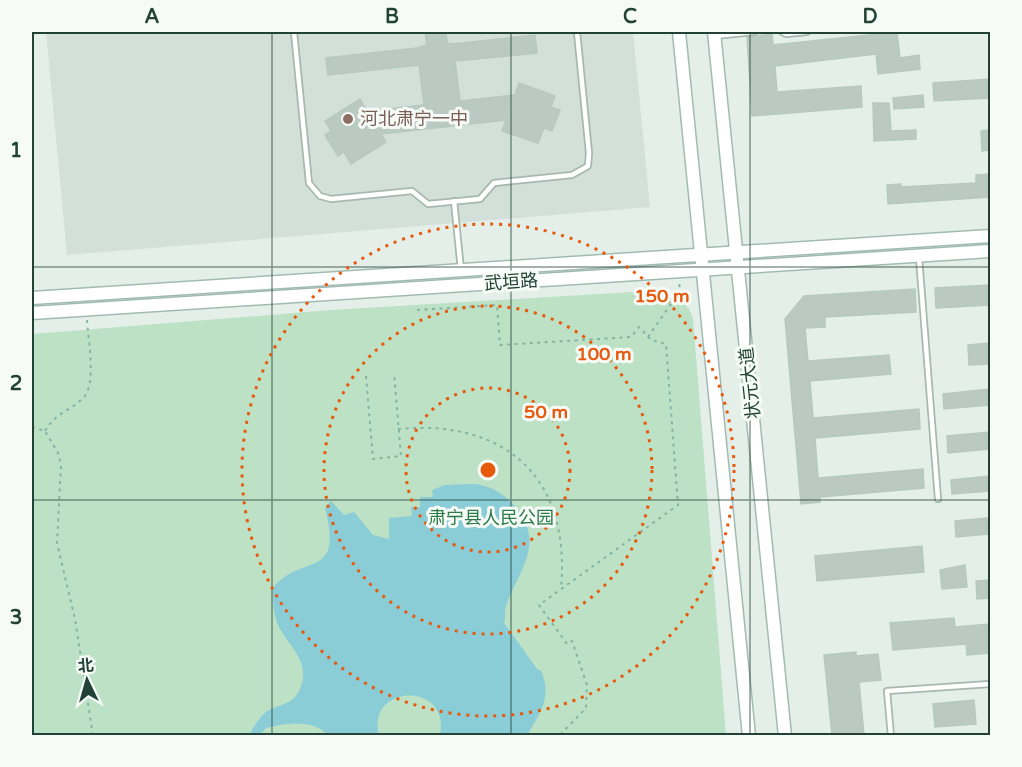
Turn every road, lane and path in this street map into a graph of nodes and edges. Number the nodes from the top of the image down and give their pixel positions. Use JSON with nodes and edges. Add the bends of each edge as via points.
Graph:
{"nodes":[{"id":1,"x":294,"y":32,"type":"edge"},
{"id":2,"x":577,"y":32,"type":"edge"},
{"id":3,"x":679,"y":32,"type":"edge"},
{"id":4,"x":754,"y":32,"type":"edge"},
{"id":5,"x":782,"y":32,"type":"edge"},
{"id":6,"x":807,"y":32,"type":"edge"},
{"id":7,"x":714,"y":34,"type":"edge"},
{"id":8,"x":454,"y":201,"type":"junction"},
{"id":9,"x":990,"y":236,"type":"edge"},
{"id":10,"x":990,"y":251,"type":"edge"},
{"id":11,"x":736,"y":253,"type":"junction"},
{"id":12,"x":701,"y":255,"type":"junction"},
{"id":13,"x":918,"y":255,"type":"junction"},
{"id":14,"x":738,"y":267,"type":"junction"},
{"id":15,"x":703,"y":269,"type":"junction"},
{"id":16,"x":460,"y":270,"type":"junction"},
{"id":17,"x":679,"y":271,"type":"junction"},
{"id":18,"x":32,"y":298,"type":"edge"},
{"id":19,"x":86,"y":309,"type":"junction"},
{"id":20,"x":417,"y":310,"type":"dead end"},
{"id":21,"x":32,"y":313,"type":"edge"},
{"id":22,"x":648,"y":337,"type":"junction"},
{"id":23,"x":394,"y":374,"type":"dead end"},
{"id":24,"x":366,"y":376,"type":"dead end"},
{"id":25,"x":32,"y":428,"type":"edge"},
{"id":26,"x":398,"y":429,"type":"junction"},
{"id":27,"x":45,"y":432,"type":"junction"},
{"id":28,"x":938,"y":499,"type":"dead end"},
{"id":29,"x":561,"y":589,"type":"junction"},
{"id":30,"x":990,"y":684,"type":"edge"},
{"id":31,"x":93,"y":735,"type":"edge"},
{"id":32,"x":559,"y":735,"type":"edge"},
{"id":33,"x":749,"y":735,"type":"edge"},
{"id":34,"x":785,"y":735,"type":"edge"},
{"id":35,"x":891,"y":735,"type":"edge"}],
"edges":[{"from":1,"to":8,"type":"lane","via":[[309,183],[315,192],[331,199],[412,191],[428,204]]},
{"from":2,"to":8,"type":"lane","via":[[588,166],[573,175],[495,183],[480,199]]},
{"from":3,"to":12,"type":"main road","name":"状元大道"},
{"from":4,"to":7,"type":"lane"},
{"from":5,"to":6,"type":"lane"},
{"from":7,"to":11,"type":"main road","name":"状元大道"},
{"from":8,"to":16,"type":"lane"},
{"from":9,"to":11,"type":"main road","name":"武垣路"},
{"from":10,"to":13,"type":"main road","name":"武垣路"},
{"from":11,"to":12,"type":"main road","name":"武垣路"},
{"from":11,"to":14,"type":"main road","name":"状元大道"},
{"from":12,"to":15,"type":"main road","name":"状元大道"},
{"from":12,"to":16,"type":"main road","name":"武垣路"},
{"from":13,"to":14,"type":"main road","name":"武垣路"},
{"from":13,"to":28,"type":"lane"},
{"from":14,"to":15,"type":"main road","name":"武垣路"},
{"from":14,"to":34,"type":"main road","name":"状元大道"},
{"from":15,"to":17,"type":"main road","name":"武垣路"},
{"from":15,"to":33,"type":"main road","name":"状元大道"},
{"from":16,"to":18,"type":"main road","name":"武垣路"},
{"from":17,"to":19,"type":"main road","name":"武垣路"},
{"from":17,"to":22,"type":"path","via":[[680,291]]},
{"from":19,"to":21,"type":"main road","name":"武垣路"},
{"from":19,"to":27,"type":"path","via":[[91,386],[84,398],[52,418]]},
{"from":20,"to":22,"type":"path","via":[[497,305],[500,345],[631,337],[639,327]]},
{"from":22,"to":29,"type":"path","via":[[666,344],[678,505]]},
{"from":23,"to":26,"type":"path"},
{"from":24,"to":26,"type":"path","via":[[372,459],[401,456]]},
{"from":25,"to":27,"type":"path"},
{"from":26,"to":29,"type":"path","via":[[439,427],[474,434],[514,452],[547,495],[553,510]]},
{"from":27,"to":31,"type":"path","via":[[61,465],[57,543],[75,619]]},
{"from":29,"to":32,"type":"path","via":[[539,605],[567,644],[572,641],[588,699],[581,716]]},
{"from":30,"to":35,"type":"lane","via":[[887,691]]}]}
